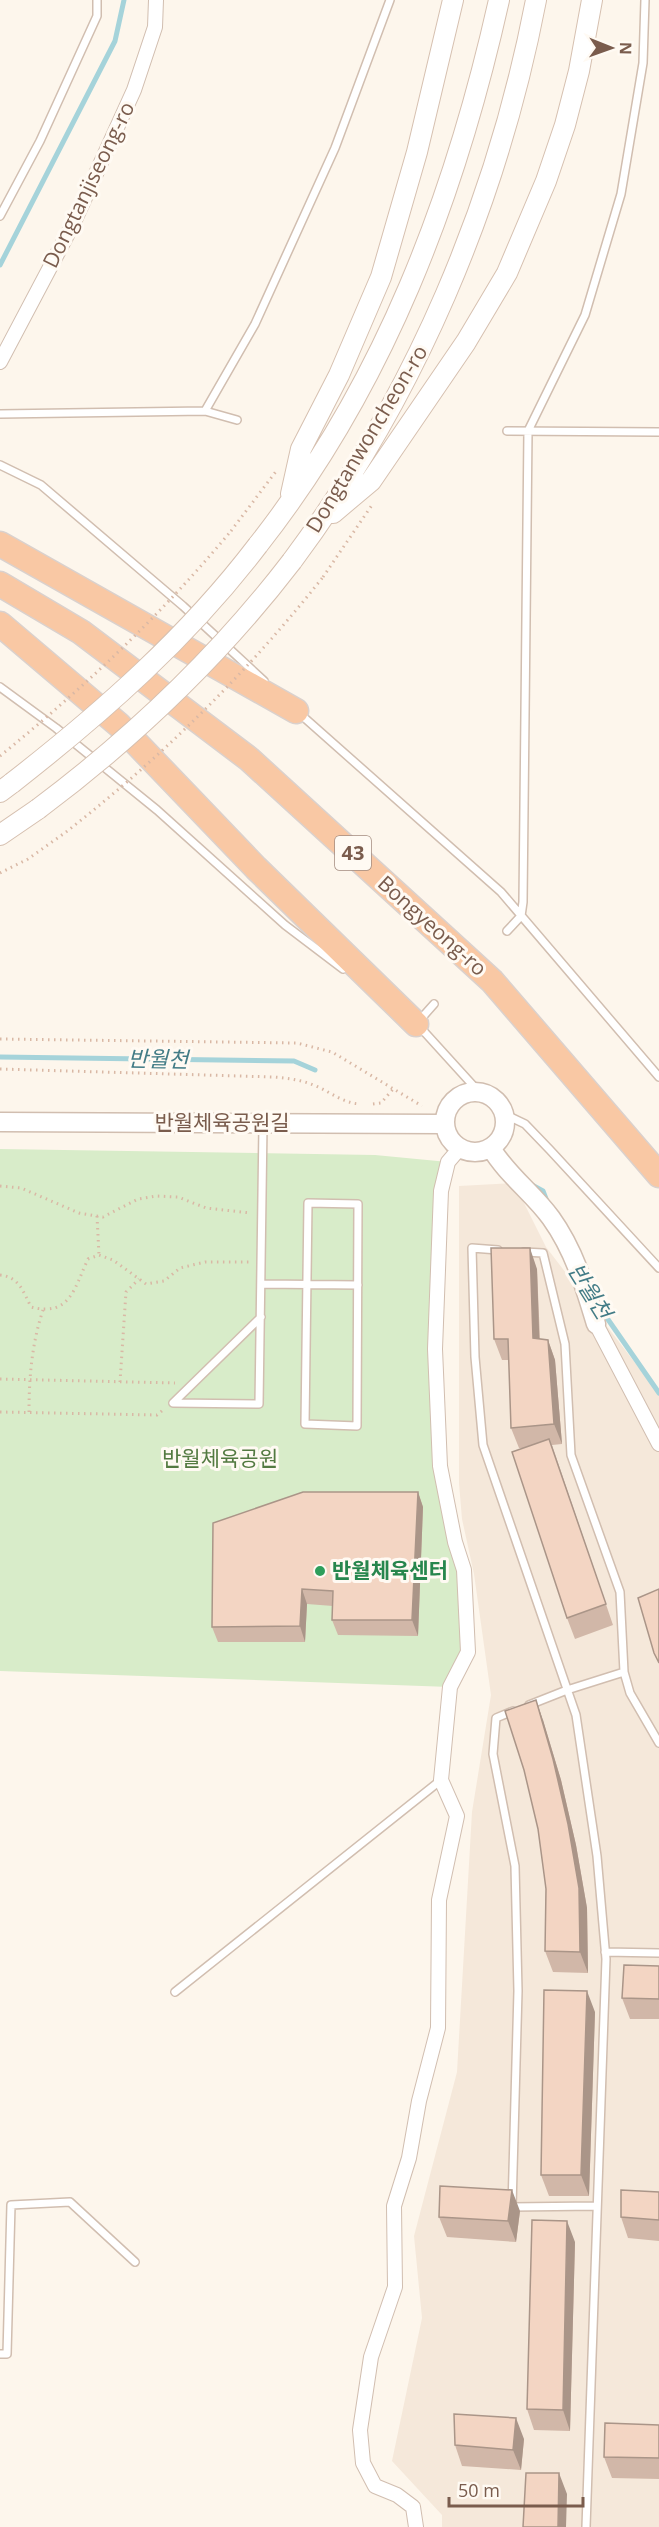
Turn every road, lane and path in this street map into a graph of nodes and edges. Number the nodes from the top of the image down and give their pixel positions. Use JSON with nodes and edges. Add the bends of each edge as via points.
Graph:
{"nodes":[{"id":1,"x":97,"y":0,"type":"edge"},
{"id":2,"x":156,"y":0,"type":"edge"},
{"id":3,"x":390,"y":0,"type":"edge"},
{"id":4,"x":453,"y":0,"type":"edge"},
{"id":5,"x":499,"y":0,"type":"edge"},
{"id":6,"x":536,"y":0,"type":"edge"},
{"id":7,"x":592,"y":0,"type":"edge"},
{"id":8,"x":645,"y":0,"type":"edge"},
{"id":9,"x":0,"y":216,"type":"edge"},
{"id":10,"x":0,"y":362,"type":"edge"},
{"id":11,"x":205,"y":411,"type":"junction"},
{"id":12,"x":0,"y":414,"type":"edge"},
{"id":13,"x":237,"y":420,"type":"dead end"},
{"id":14,"x":507,"y":431,"type":"dead end"},
{"id":15,"x":528,"y":431,"type":"junction"},
{"id":16,"x":659,"y":432,"type":"edge"},
{"id":17,"x":0,"y":465,"type":"edge"},
{"id":18,"x":277,"y":469,"type":"dead end"},
{"id":19,"x":289,"y":507,"type":"junction"},
{"id":20,"x":318,"y":527,"type":"junction"},
{"id":21,"x":0,"y":544,"type":"edge"},
{"id":22,"x":323,"y":578,"type":"dead end"},
{"id":23,"x":0,"y":584,"type":"edge"},
{"id":24,"x":0,"y":624,"type":"edge"},
{"id":25,"x":0,"y":687,"type":"edge"},
{"id":26,"x":296,"y":711,"type":"junction"},
{"id":27,"x":0,"y":756,"type":"edge"},
{"id":28,"x":6,"y":788,"type":"edge"},
{"id":29,"x":0,"y":835,"type":"edge"},
{"id":30,"x":0,"y":873,"type":"edge"},
{"id":31,"x":521,"y":916,"type":"junction"},
{"id":32,"x":507,"y":931,"type":"dead end"},
{"id":33,"x":351,"y":974,"type":"dead end"},
{"id":34,"x":360,"y":981,"type":"dead end"},
{"id":35,"x":434,"y":1004,"type":"dead end"},
{"id":36,"x":416,"y":1024,"type":"junction"},
{"id":37,"x":0,"y":1039,"type":"edge"},
{"id":38,"x":0,"y":1069,"type":"edge"},
{"id":39,"x":659,"y":1077,"type":"edge"},
{"id":40,"x":394,"y":1088,"type":"junction"},
{"id":41,"x":479,"y":1092,"type":"junction"},
{"id":42,"x":422,"y":1106,"type":"dead end"},
{"id":43,"x":504,"y":1114,"type":"junction"},
{"id":44,"x":0,"y":1122,"type":"edge"},
{"id":45,"x":263,"y":1123,"type":"junction"},
{"id":46,"x":445,"y":1124,"type":"junction"},
{"id":47,"x":460,"y":1148,"type":"junction"},
{"id":48,"x":491,"y":1148,"type":"junction"},
{"id":49,"x":659,"y":1175,"type":"edge"},
{"id":50,"x":0,"y":1186,"type":"edge"},
{"id":51,"x":262,"y":1214,"type":"junction"},
{"id":52,"x":97,"y":1216,"type":"junction"},
{"id":53,"x":507,"y":1251,"type":"edge"},
{"id":54,"x":519,"y":1251,"type":"edge"},
{"id":55,"x":99,"y":1255,"type":"junction"},
{"id":56,"x":262,"y":1263,"type":"junction"},
{"id":57,"x":659,"y":1268,"type":"edge"},
{"id":58,"x":0,"y":1275,"type":"edge"},
{"id":59,"x":139,"y":1279,"type":"junction"},
{"id":60,"x":261,"y":1284,"type":"junction"},
{"id":61,"x":306,"y":1284,"type":"junction"},
{"id":62,"x":358,"y":1285,"type":"junction"},
{"id":63,"x":43,"y":1310,"type":"junction"},
{"id":64,"x":261,"y":1317,"type":"junction"},
{"id":65,"x":596,"y":1324,"type":"joint"},
{"id":66,"x":0,"y":1379,"type":"edge"},
{"id":67,"x":29,"y":1380,"type":"junction"},
{"id":68,"x":120,"y":1382,"type":"junction"},
{"id":69,"x":193,"y":1383,"type":"junction"},
{"id":70,"x":173,"y":1403,"type":"junction"},
{"id":71,"x":0,"y":1412,"type":"edge"},
{"id":72,"x":29,"y":1412,"type":"junction"},
{"id":73,"x":659,"y":1444,"type":"edge"},
{"id":74,"x":624,"y":1672,"type":"junction"},
{"id":75,"x":567,"y":1690,"type":"junction"},
{"id":76,"x":659,"y":1743,"type":"edge"},
{"id":77,"x":441,"y":1780,"type":"junction"},
{"id":78,"x":605,"y":1952,"type":"junction"},
{"id":79,"x":659,"y":1953,"type":"edge"},
{"id":80,"x":176,"y":1992,"type":"dead end"},
{"id":81,"x":597,"y":2206,"type":"junction"},
{"id":82,"x":135,"y":2262,"type":"dead end"},
{"id":83,"x":0,"y":2354,"type":"edge"},
{"id":84,"x":416,"y":2527,"type":"edge"},
{"id":85,"x":586,"y":2527,"type":"edge"}],
"edges":[{"from":1,"to":9,"type":"lane","via":[[97,16],[40,141]]},
{"from":2,"to":10,"type":"street","name":"Dongtanjiseong-ro","via":[[155,27],[134,90],[74,222]]},
{"from":3,"to":11,"type":"lane","via":[[335,148],[255,324]]},
{"from":4,"to":19,"type":"main road","via":[[417,152],[381,278],[339,375],[301,449]]},
{"from":5,"to":19,"type":"main road","name":"Dongtanwoncheon-ro","via":[[461,151],[431,237],[389,336]]},
{"from":6,"to":20,"type":"main road","name":"Dongtanwoncheon-ro","via":[[499,153],[469,239],[427,339],[372,441]]},
{"from":7,"to":20,"type":"main road","via":[[564,125],[546,181],[507,273],[466,342],[371,481]]},
{"from":8,"to":15,"type":"lane","via":[[642,63],[621,194],[585,315]]},
{"from":11,"to":12,"type":"lane"},
{"from":11,"to":13,"type":"lane"},
{"from":14,"to":15,"type":"lane"},
{"from":15,"to":16,"type":"lane"},
{"from":15,"to":31,"type":"lane"},
{"from":17,"to":26,"type":"lane","via":[[41,485],[183,606]]},
{"from":18,"to":27,"type":"path","bridge":true,"via":[[186,585],[132,641],[69,700]]},
{"from":19,"to":28,"type":"main road","name":"Dongtanwoncheon-ro","bridge":true,"via":[[211,604],[156,661],[87,725]]},
{"from":20,"to":29,"type":"main road","name":"Dongtanwoncheon-ro","bridge":true,"via":[[254,611],[160,706],[88,771]]},
{"from":21,"to":26,"type":"highway"},
{"from":22,"to":30,"type":"path","bridge":true,"via":[[189,725],[66,832]]},
{"from":23,"to":49,"type":"highway","name":"Bongyeong-ro","number":"43","via":[[81,632],[249,759],[492,981]]},
{"from":24,"to":36,"type":"highway","via":[[119,725],[256,868]]},
{"from":25,"to":33,"type":"lane","via":[[157,810],[285,925]]},
{"from":26,"to":31,"type":"lane","via":[[501,892]]},
{"from":31,"to":32,"type":"lane"},
{"from":31,"to":39,"type":"lane"},
{"from":34,"to":36,"type":"lane"},
{"from":35,"to":36,"type":"lane"},
{"from":36,"to":41,"type":"lane"},
{"from":37,"to":40,"type":"path","via":[[297,1042],[332,1052]]},
{"from":38,"to":40,"type":"path","via":[[295,1079],[348,1103],[368,1105],[381,1103]]},
{"from":40,"to":42,"type":"path"},
{"from":41,"to":43,"type":"street","via":[[498,1101]]},
{"from":41,"to":46,"type":"street","via":[[466,1093],[454,1100]]},
{"from":43,"to":48,"type":"street","via":[[502,1136]]},
{"from":43,"to":57,"type":"lane","via":[[525,1124]]},
{"from":44,"to":45,"type":"street","name":"반월체육공원길"},
{"from":45,"to":46,"type":"street","name":"반월체육공원길"},
{"from":45,"to":51,"type":"lane"},
{"from":46,"to":47,"type":"street","via":[[449,1138]]},
{"from":47,"to":48,"type":"street","via":[[475,1152]]},
{"from":47,"to":77,"type":"street","via":[[448,1162],[441,1191],[435,1349],[440,1466],[464,1570],[468,1652],[450,1687]]},
{"from":48,"to":65,"type":"street","via":[[498,1161],[551,1218],[579,1268]]},
{"from":50,"to":52,"type":"path","via":[[21,1188],[79,1214]]},
{"from":51,"to":52,"type":"path","via":[[206,1208],[178,1197],[156,1196]]},
{"from":51,"to":56,"type":"lane"},
{"from":52,"to":55,"type":"path"},
{"from":53,"to":75,"type":"lane","via":[[472,1248],[475,1357],[483,1444]]},
{"from":54,"to":74,"type":"lane","via":[[543,1253],[565,1344],[572,1455],[620,1592]]},
{"from":55,"to":59,"type":"path"},
{"from":55,"to":63,"type":"path","via":[[88,1259],[62,1307]]},
{"from":56,"to":59,"type":"path","via":[[205,1262],[180,1268],[164,1281],[146,1284]]},
{"from":56,"to":60,"type":"lane"},
{"from":58,"to":63,"type":"path","via":[[19,1283],[31,1307]]},
{"from":59,"to":68,"type":"path","via":[[126,1292]]},
{"from":60,"to":61,"type":"lane"},
{"from":60,"to":64,"type":"lane"},
{"from":61,"to":62,"type":"lane"},
{"from":61,"to":62,"type":"lane","via":[[309,1203],[358,1204]]},
{"from":61,"to":62,"type":"lane","via":[[305,1424],[357,1426]]},
{"from":63,"to":67,"type":"path","via":[[35,1333]]},
{"from":64,"to":69,"type":"lane"},
{"from":64,"to":70,"type":"lane","via":[[259,1404]]},
{"from":65,"to":73,"type":"street"},
{"from":66,"to":67,"type":"path"},
{"from":67,"to":68,"type":"path"},
{"from":67,"to":72,"type":"path"},
{"from":68,"to":69,"type":"path"},
{"from":69,"to":70,"type":"lane"},
{"from":70,"to":72,"type":"path","via":[[157,1415]]},
{"from":71,"to":72,"type":"path"},
{"from":74,"to":75,"type":"lane"},
{"from":74,"to":76,"type":"lane","via":[[630,1693]]},
{"from":75,"to":78,"type":"lane","via":[[576,1715],[597,1856]]},
{"from":75,"to":81,"type":"lane","via":[[496,1718],[493,1754],[515,1866],[518,1991],[512,2207]]},
{"from":77,"to":80,"type":"lane"},
{"from":77,"to":84,"type":"street","via":[[457,1816],[439,1900],[438,2028],[409,2158],[394,2206],[395,2287],[371,2357],[360,2430],[363,2463],[375,2486],[414,2507]]},
{"from":78,"to":79,"type":"lane"},
{"from":78,"to":81,"type":"lane"},
{"from":81,"to":85,"type":"lane"},
{"from":82,"to":83,"type":"lane","via":[[70,2202],[11,2205],[7,2354]]}]}
